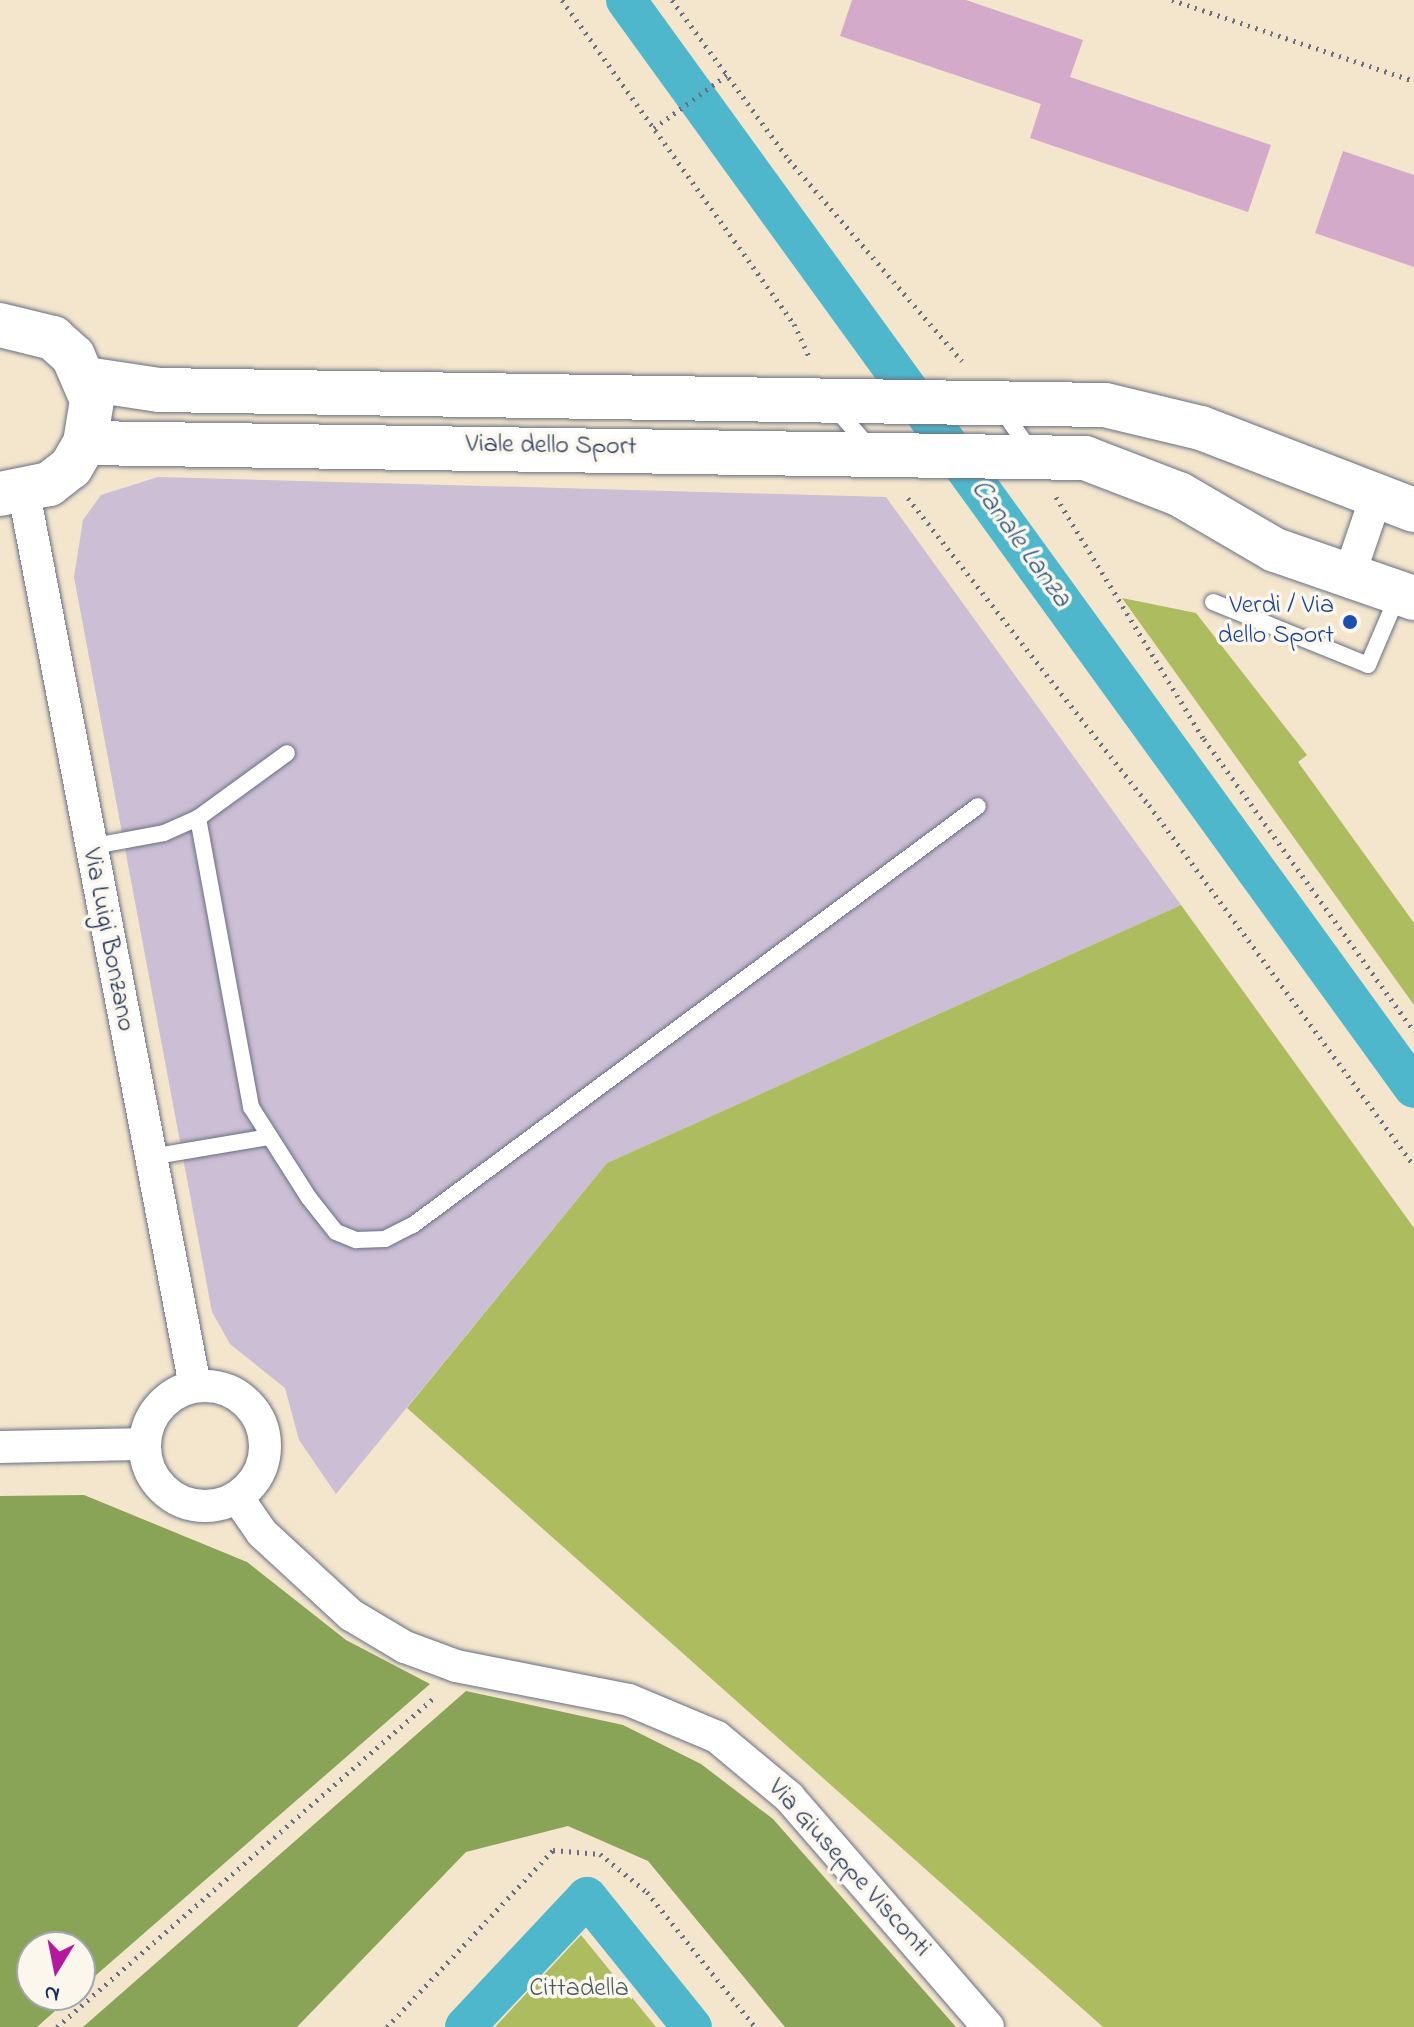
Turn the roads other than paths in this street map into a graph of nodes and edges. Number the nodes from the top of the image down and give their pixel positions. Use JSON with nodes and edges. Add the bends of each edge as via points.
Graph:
{"nodes":[{"id":1,"x":0,"y":324,"type":"edge"},
{"id":2,"x":86,"y":379,"type":"junction"},
{"id":3,"x":843,"y":400,"type":"junction"},
{"id":4,"x":988,"y":400,"type":"junction"},
{"id":5,"x":85,"y":443,"type":"junction"},
{"id":6,"x":882,"y":452,"type":"junction"},
{"id":7,"x":1025,"y":454,"type":"junction"},
{"id":8,"x":12,"y":494,"type":"edge"},
{"id":9,"x":1395,"y":503,"type":"edge"},
{"id":10,"x":1349,"y":576,"type":"junction"},
{"id":11,"x":1406,"y":596,"type":"edge"},
{"id":12,"x":1213,"y":602,"type":"dead end"},
{"id":13,"x":287,"y":753,"type":"dead end"},
{"id":14,"x":978,"y":806,"type":"dead end"},
{"id":15,"x":198,"y":818,"type":"junction"},
{"id":16,"x":89,"y":847,"type":"junction"},
{"id":17,"x":269,"y":1137,"type":"junction"},
{"id":18,"x":150,"y":1157,"type":"junction"},
{"id":19,"x":195,"y":1386,"type":"junction"},
{"id":20,"x":145,"y":1444,"type":"junction"},
{"id":21,"x":0,"y":1447,"type":"edge"},
{"id":22,"x":237,"y":1497,"type":"junction"},
{"id":23,"x":988,"y":2027,"type":"edge"}],
"edges":[{"from":1,"to":2,"type":"street","via":[[53,338]]},
{"from":2,"to":3,"type":"street","name":"Viale dello Sport","via":[[159,390]]},
{"from":2,"to":5,"type":"street","via":[[91,423]]},
{"from":3,"to":4,"type":"street","name":"Viale dello Sport"},
{"from":3,"to":6,"type":"lane"},
{"from":4,"to":7,"type":"lane"},
{"from":4,"to":9,"type":"street","name":"Viale dello Sport","via":[[1105,405],[1156,416]]},
{"from":5,"to":6,"type":"street","name":"Viale dello Sport"},
{"from":5,"to":8,"type":"street","via":[[71,467]]},
{"from":6,"to":7,"type":"street","name":"Viale dello Sport"},
{"from":7,"to":10,"type":"street","name":"Viale dello Sport","via":[[1126,468],[1275,550]]},
{"from":8,"to":16,"type":"street","name":"Via Luigi Bonzano"},
{"from":9,"to":10,"type":"street"},
{"from":10,"to":11,"type":"street","name":"Viale dello Sport"},
{"from":11,"to":12,"type":"lane","via":[[1368,665]]},
{"from":13,"to":15,"type":"lane"},
{"from":14,"to":17,"type":"lane","via":[[385,1239],[336,1232]]},
{"from":15,"to":16,"type":"lane","via":[[164,833]]},
{"from":15,"to":17,"type":"lane","via":[[243,1077]]},
{"from":16,"to":18,"type":"street","name":"Via Luigi Bonzano"},
{"from":17,"to":18,"type":"lane"},
{"from":18,"to":19,"type":"street","name":"Via Luigi Bonzano"},
{"from":19,"to":20,"type":"street","via":[[159,1407]]},
{"from":19,"to":22,"type":"street","via":[[235,1393],[262,1424],[263,1465]]},
{"from":20,"to":21,"type":"street"},
{"from":20,"to":22,"type":"street","via":[[155,1479],[176,1498],[202,1506]]},
{"from":22,"to":23,"type":"street","name":"Via Giuseppe Visconti","via":[[262,1533],[351,1615],[456,1666],[629,1700],[717,1737],[789,1797]]}]}
